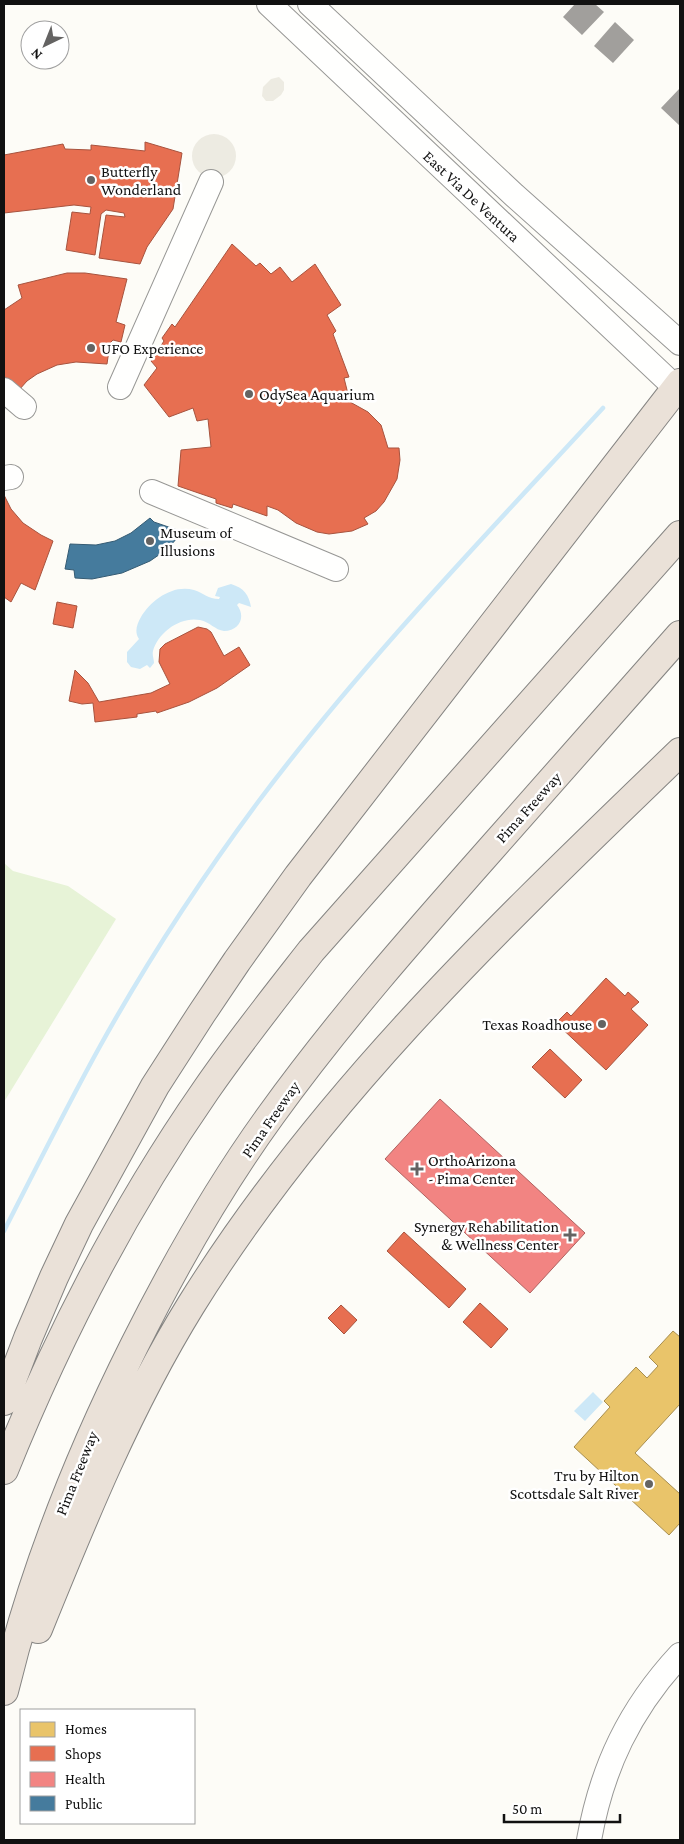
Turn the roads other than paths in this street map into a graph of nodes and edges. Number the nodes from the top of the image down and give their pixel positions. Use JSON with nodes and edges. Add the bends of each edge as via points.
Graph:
{"nodes":[{"id":1,"x":269,"y":4,"type":"edge"},
{"id":2,"x":310,"y":4,"type":"edge"},
{"id":3,"x":211,"y":182,"type":"dead end"},
{"id":4,"x":680,"y":342,"type":"edge"},
{"id":5,"x":678,"y":386,"type":"edge"},
{"id":6,"x":120,"y":387,"type":"dead end"},
{"id":7,"x":4,"y":390,"type":"edge"},
{"id":8,"x":24,"y":406,"type":"dead end"},
{"id":9,"x":152,"y":492,"type":"dead end"},
{"id":10,"x":680,"y":535,"type":"edge"},
{"id":11,"x":336,"y":569,"type":"dead end"},
{"id":12,"x":680,"y":635,"type":"edge"},
{"id":13,"x":680,"y":752,"type":"edge"},
{"id":14,"x":4,"y":1401,"type":"edge"},
{"id":15,"x":4,"y":1470,"type":"edge"},
{"id":16,"x":680,"y":1655,"type":"edge"},
{"id":17,"x":4,"y":1691,"type":"edge"},
{"id":18,"x":4,"y":1714,"type":"edge"},
{"id":19,"x":589,"y":1840,"type":"edge"}],
"edges":[{"from":1,"to":5,"type":"street","name":"East Via De Ventura"},
{"from":2,"to":4,"type":"street","name":"East Via De Ventura","via":[[514,195]]},
{"from":3,"to":6,"type":"street"},
{"from":5,"to":14,"type":"highway","via":[[298,876],[202,1013],[155,1086],[79,1224],[50,1286]]},
{"from":7,"to":8,"type":"street"},
{"from":9,"to":11,"type":"street"},
{"from":10,"to":15,"type":"highway","via":[[312,951],[206,1089],[165,1152],[88,1285]]},
{"from":12,"to":17,"type":"highway","name":"Pima Freeway","via":[[376,980],[269,1117],[220,1191],[177,1263],[105,1403],[69,1488],[38,1576]]},
{"from":13,"to":18,"type":"highway","via":[[481,946],[329,1116],[267,1194],[190,1306],[134,1406],[94,1491]]},
{"from":16,"to":19,"type":"street","via":[[652,1688],[618,1744],[604,1777]]}]}
